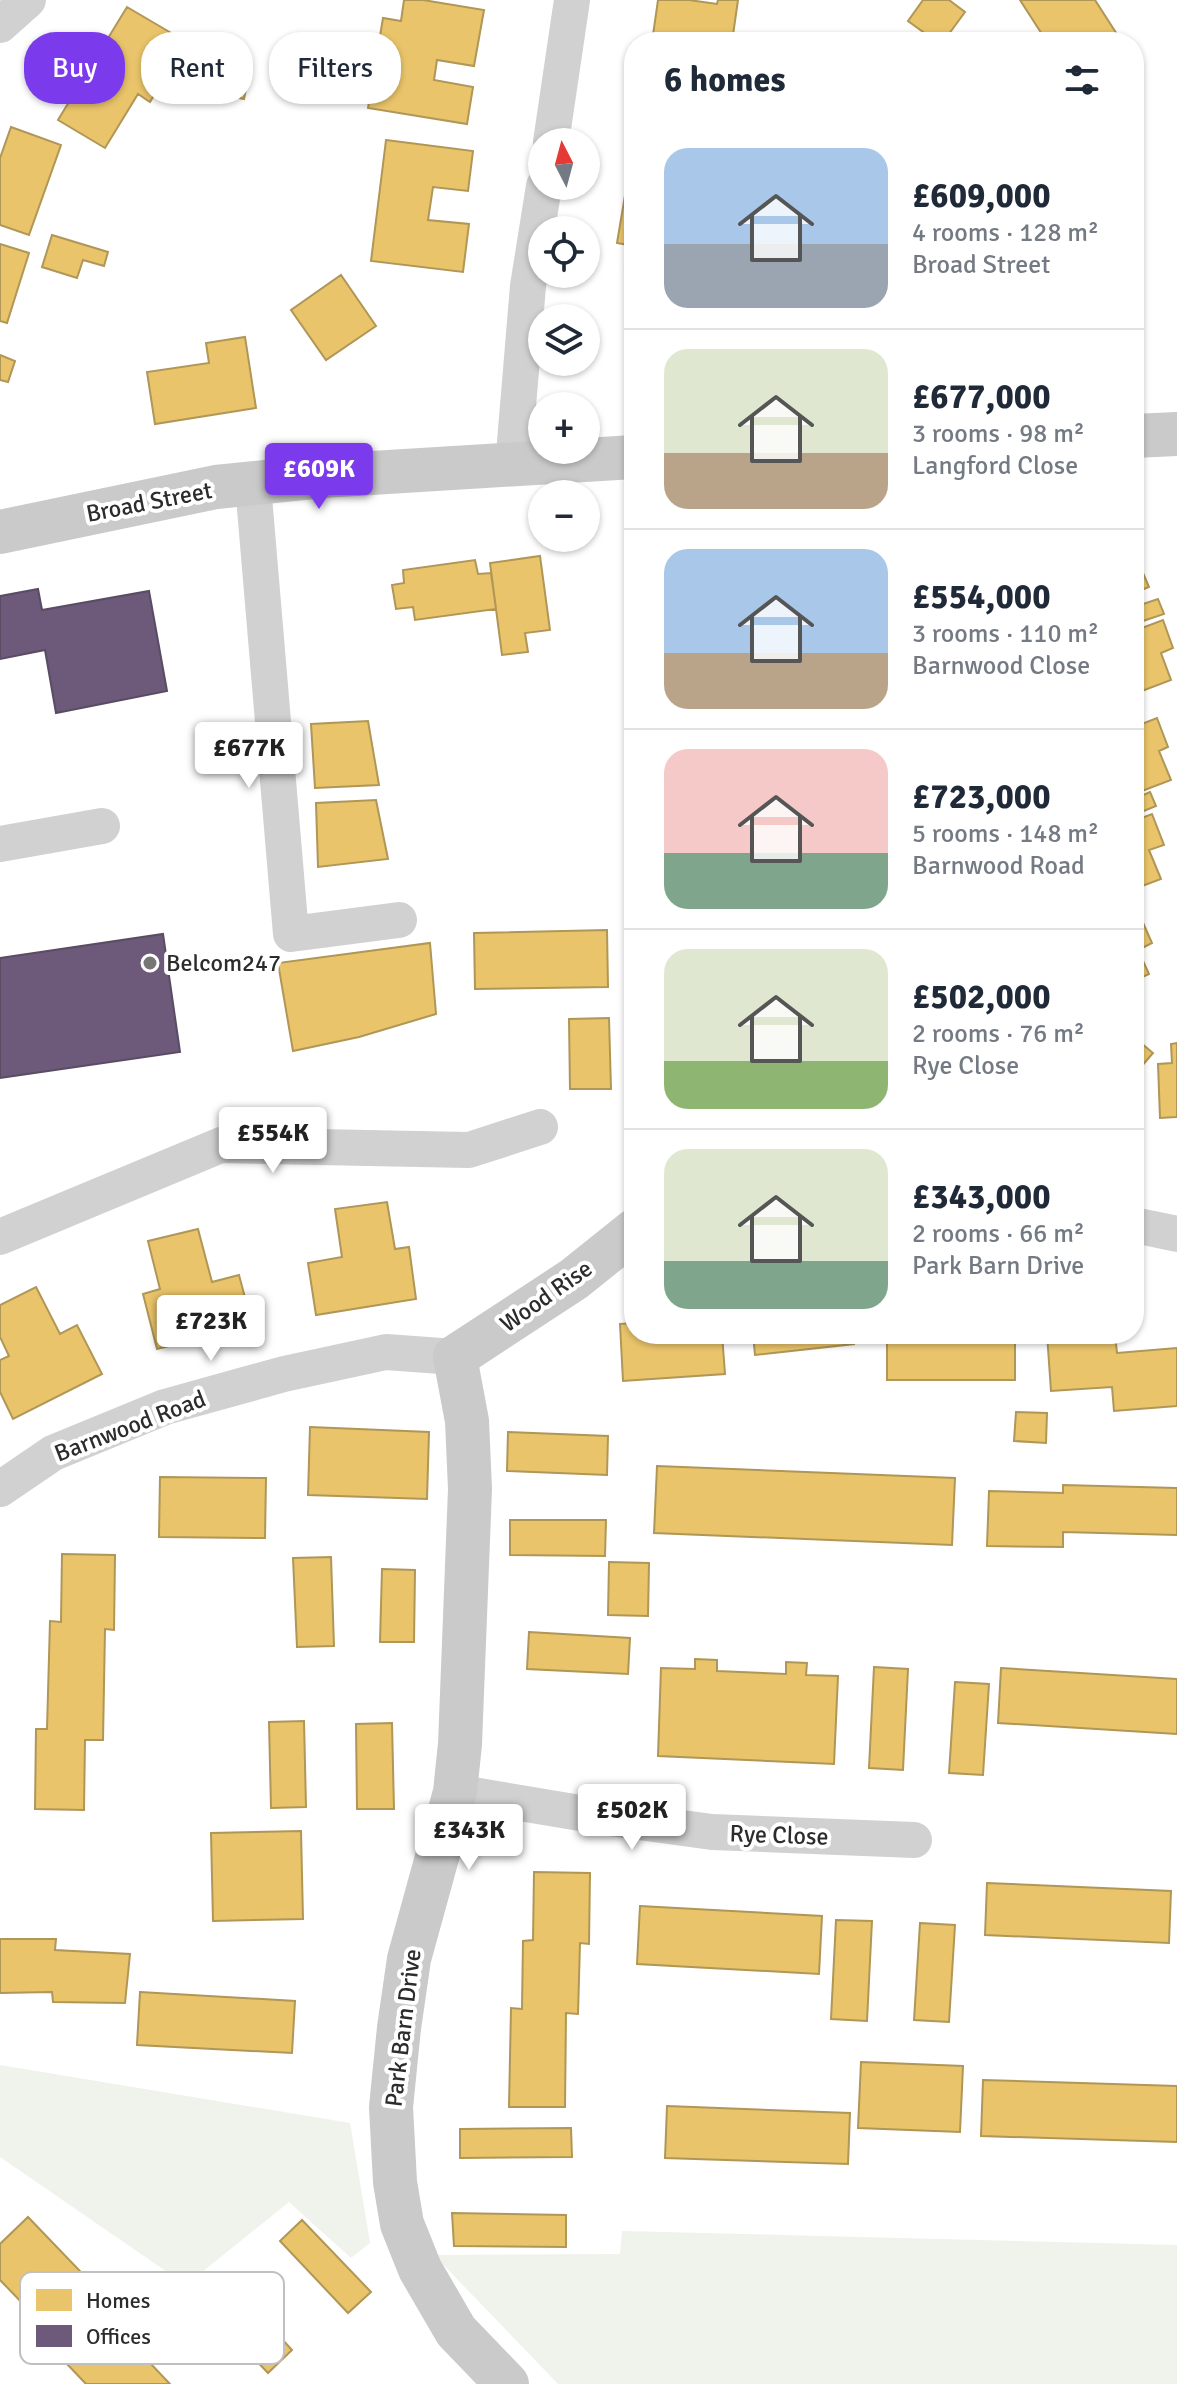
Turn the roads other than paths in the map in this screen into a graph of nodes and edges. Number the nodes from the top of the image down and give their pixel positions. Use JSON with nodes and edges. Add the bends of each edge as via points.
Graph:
{"nodes":[{"id":1,"x":28,"y":0,"type":"edge"},
{"id":2,"x":572,"y":0,"type":"edge"},
{"id":3,"x":0,"y":25,"type":"edge"},
{"id":4,"x":553,"y":128,"type":"edge"},
{"id":5,"x":542,"y":200,"type":"edge"},
{"id":6,"x":1177,"y":434,"type":"edge"},
{"id":7,"x":1144,"y":436,"type":"edge"},
{"id":8,"x":624,"y":458,"type":"edge"},
{"id":9,"x":513,"y":466,"type":"junction"},
{"id":10,"x":253,"y":485,"type":"junction"},
{"id":11,"x":0,"y":532,"type":"edge"},
{"id":12,"x":102,"y":826,"type":"dead end"},
{"id":13,"x":0,"y":844,"type":"edge"},
{"id":14,"x":399,"y":920,"type":"dead end"},
{"id":15,"x":540,"y":1127,"type":"dead end"},
{"id":16,"x":1144,"y":1227,"type":"edge"},
{"id":17,"x":1177,"y":1234,"type":"edge"},
{"id":18,"x":0,"y":1237,"type":"edge"},
{"id":19,"x":624,"y":1239,"type":"edge"},
{"id":20,"x":455,"y":1357,"type":"junction"},
{"id":21,"x":0,"y":1489,"type":"edge"},
{"id":22,"x":455,"y":1792,"type":"junction"},
{"id":23,"x":914,"y":1840,"type":"dead end"},
{"id":24,"x":507,"y":2384,"type":"edge"}],
"edges":[{"from":1,"to":3,"type":"street"},
{"from":2,"to":4,"type":"street"},
{"from":5,"to":9,"type":"street","via":[[528,286]]},
{"from":6,"to":7,"type":"street"},
{"from":8,"to":9,"type":"street","name":"Broad Street"},
{"from":9,"to":10,"type":"street","name":"Broad Street"},
{"from":10,"to":11,"type":"street","name":"Broad Street","via":[[216,487]]},
{"from":10,"to":14,"type":"street","via":[[291,934]]},
{"from":12,"to":13,"type":"street"},
{"from":15,"to":18,"type":"street","via":[[469,1150],[221,1145]]},
{"from":16,"to":17,"type":"street"},
{"from":19,"to":20,"type":"street","name":"Wood Rise","via":[[574,1279]]},
{"from":20,"to":21,"type":"street","name":"Barnwood Road","via":[[386,1352],[165,1407],[53,1453]]},
{"from":20,"to":22,"type":"street","name":"Park Barn Drive","via":[[467,1421],[470,1493]]},
{"from":22,"to":23,"type":"street","name":"Rye Close","via":[[712,1832]]},
{"from":22,"to":24,"type":"street","name":"Park Barn Drive","via":[[409,1959],[391,2107],[395,2182],[402,2224],[420,2269],[456,2331]]}]}
